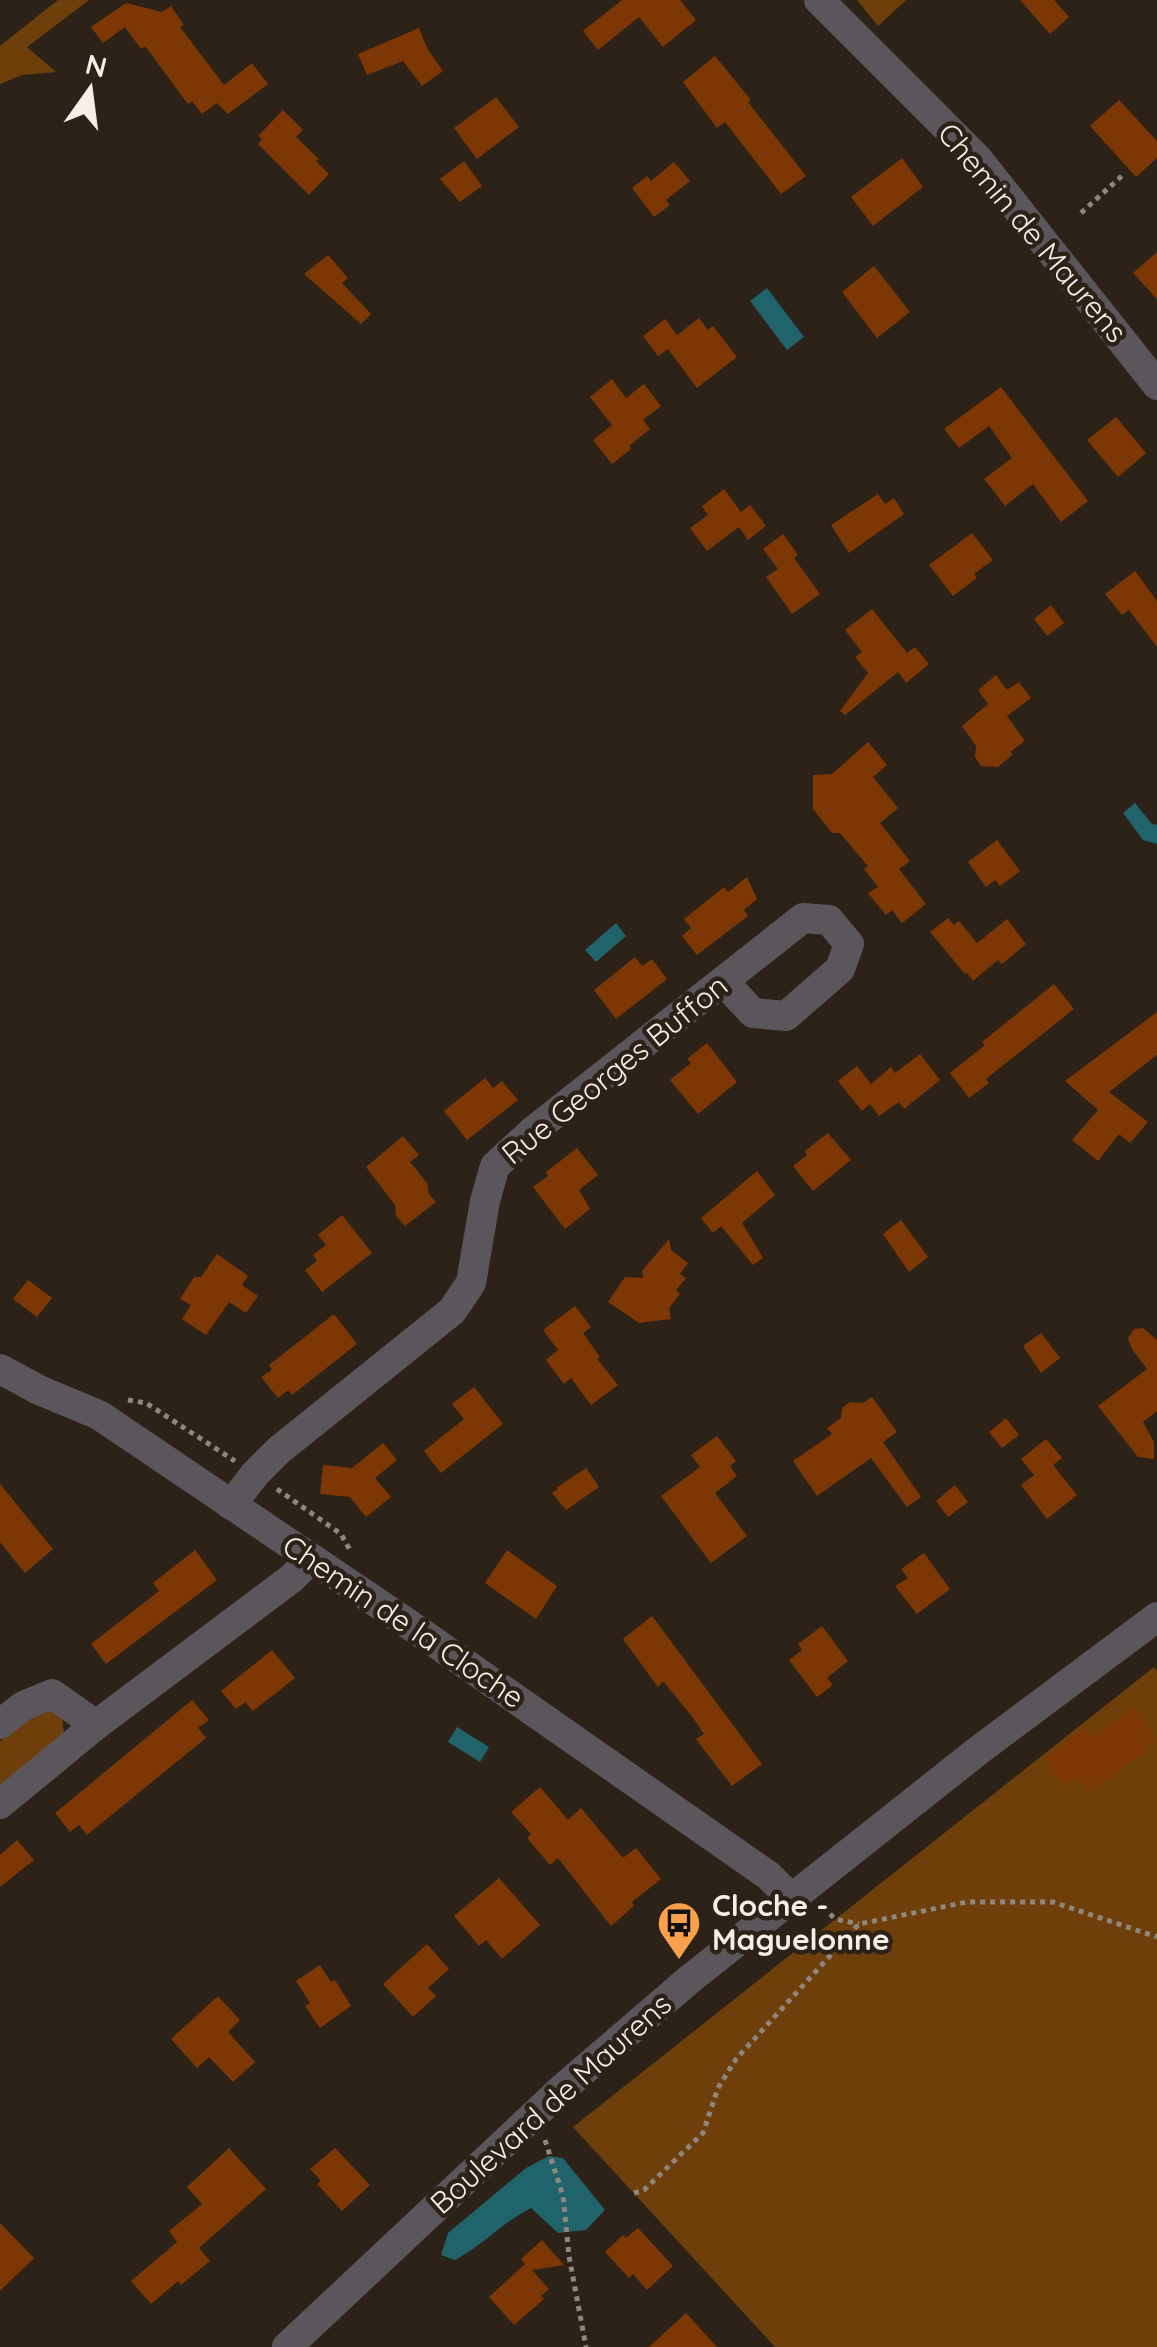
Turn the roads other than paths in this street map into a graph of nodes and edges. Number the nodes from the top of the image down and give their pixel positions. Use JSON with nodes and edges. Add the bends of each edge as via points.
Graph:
{"nodes":[{"id":1,"x":819,"y":0,"type":"edge"},
{"id":2,"x":1157,"y":385,"type":"edge"},
{"id":3,"x":724,"y":982,"type":"junction"},
{"id":4,"x":0,"y":1369,"type":"edge"},
{"id":5,"x":231,"y":1505,"type":"junction"},
{"id":6,"x":310,"y":1558,"type":"junction"},
{"id":7,"x":1157,"y":1617,"type":"edge"},
{"id":8,"x":0,"y":1724,"type":"edge"},
{"id":9,"x":96,"y":1725,"type":"junction"},
{"id":10,"x":0,"y":1804,"type":"edge"},
{"id":11,"x":792,"y":1899,"type":"junction"},
{"id":12,"x":287,"y":2347,"type":"edge"}],
"edges":[{"from":1,"to":2,"type":"street","name":"Chemin de Maurens","via":[[976,158]]},
{"from":3,"to":3,"type":"street","name":"Rue Georges Buffon","via":[[803,918],[829,920],[849,944],[840,969],[786,1016],[753,1014]]},
{"from":3,"to":5,"type":"street","name":"Rue Georges Buffon","via":[[495,1166],[472,1283],[452,1310],[278,1450]]},
{"from":4,"to":5,"type":"street","name":"Chemin de la Cloche","via":[[99,1415]]},
{"from":5,"to":6,"type":"street","name":"Chemin de la Cloche"},
{"from":6,"to":9,"type":"street"},
{"from":6,"to":11,"type":"street","name":"Chemin de la Cloche","via":[[753,1865]]},
{"from":7,"to":11,"type":"street","name":"Boulevard de Maurens"},
{"from":8,"to":9,"type":"street","via":[[52,1694]]},
{"from":9,"to":10,"type":"street"},
{"from":11,"to":12,"type":"street","name":"Boulevard de Maurens","via":[[530,2119]]}]}
